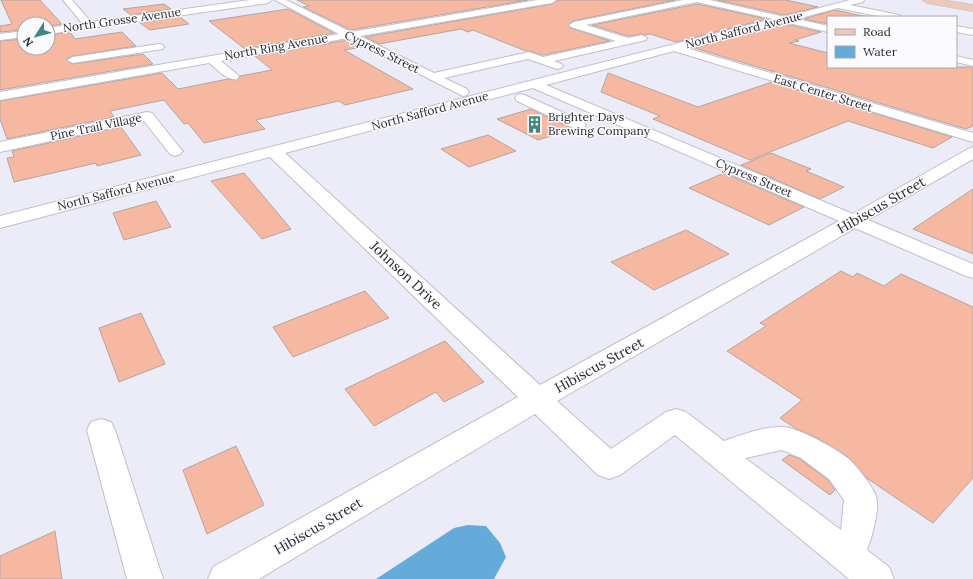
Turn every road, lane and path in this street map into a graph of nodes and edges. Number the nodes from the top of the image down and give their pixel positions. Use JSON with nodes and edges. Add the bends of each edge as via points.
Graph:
{"nodes":[{"id":1,"x":67,"y":0,"type":"edge"},
{"id":2,"x":268,"y":0,"type":"edge"},
{"id":3,"x":280,"y":0,"type":"edge"},
{"id":4,"x":489,"y":0,"type":"edge"},
{"id":5,"x":552,"y":0,"type":"edge"},
{"id":6,"x":695,"y":0,"type":"edge"},
{"id":7,"x":699,"y":0,"type":"edge"},
{"id":8,"x":860,"y":0,"type":"edge"},
{"id":9,"x":927,"y":0,"type":"edge"},
{"id":10,"x":829,"y":2,"type":"edge"},
{"id":11,"x":529,"y":4,"type":"junction"},
{"id":12,"x":512,"y":7,"type":"junction"},
{"id":13,"x":973,"y":8,"type":"edge"},
{"id":14,"x":552,"y":11,"type":"dead end"},
{"id":15,"x":567,"y":15,"type":"dead end"},
{"id":16,"x":771,"y":16,"type":"junction"},
{"id":17,"x":892,"y":16,"type":"edge"},
{"id":18,"x":785,"y":19,"type":"junction"},
{"id":19,"x":589,"y":22,"type":"junction"},
{"id":20,"x":131,"y":24,"type":"junction"},
{"id":21,"x":88,"y":25,"type":"junction"},
{"id":22,"x":827,"y":29,"type":"edge"},
{"id":23,"x":957,"y":29,"type":"edge"},
{"id":24,"x":56,"y":30,"type":"edge"},
{"id":25,"x":973,"y":32,"type":"edge"},
{"id":26,"x":16,"y":35,"type":"edge"},
{"id":27,"x":348,"y":35,"type":"junction"},
{"id":28,"x":148,"y":36,"type":"dead end"},
{"id":29,"x":0,"y":37,"type":"edge"},
{"id":30,"x":56,"y":38,"type":"edge"},
{"id":31,"x":642,"y":38,"type":"junction"},
{"id":32,"x":628,"y":41,"type":"junction"},
{"id":33,"x":660,"y":43,"type":"junction"},
{"id":34,"x":159,"y":46,"type":"junction"},
{"id":35,"x":674,"y":48,"type":"junction"},
{"id":36,"x":112,"y":54,"type":"junction"},
{"id":37,"x":211,"y":59,"type":"junction"},
{"id":38,"x":957,"y":59,"type":"edge"},
{"id":39,"x":73,"y":60,"type":"dead end"},
{"id":40,"x":542,"y":61,"type":"junction"},
{"id":41,"x":973,"y":63,"type":"edge"},
{"id":42,"x":178,"y":64,"type":"junction"},
{"id":43,"x":561,"y":68,"type":"junction"},
{"id":44,"x":128,"y":73,"type":"junction"},
{"id":45,"x":233,"y":76,"type":"dead end"},
{"id":46,"x":432,"y":77,"type":"junction"},
{"id":47,"x":534,"y":84,"type":"junction"},
{"id":48,"x":463,"y":92,"type":"junction"},
{"id":49,"x":0,"y":96,"type":"edge"},
{"id":50,"x":522,"y":98,"type":"dead end"},
{"id":51,"x":590,"y":108,"type":"junction"},
{"id":52,"x":562,"y":116,"type":"junction"},
{"id":53,"x":579,"y":125,"type":"dead end"},
{"id":54,"x":973,"y":138,"type":"edge"},
{"id":55,"x":0,"y":147,"type":"edge"},
{"id":56,"x":175,"y":151,"type":"dead end"},
{"id":57,"x":273,"y":151,"type":"junction"},
{"id":58,"x":973,"y":152,"type":"edge"},
{"id":59,"x":154,"y":169,"type":"dead end"},
{"id":60,"x":854,"y":221,"type":"junction"},
{"id":61,"x":0,"y":222,"type":"edge"},
{"id":62,"x":973,"y":272,"type":"edge"},
{"id":63,"x":538,"y":400,"type":"junction"},
{"id":64,"x":101,"y":430,"type":"dead end"},
{"id":65,"x":720,"y":455,"type":"junction"},
{"id":66,"x":847,"y":557,"type":"junction"},
{"id":67,"x":145,"y":579,"type":"edge"},
{"id":68,"x":226,"y":579,"type":"edge"},
{"id":69,"x":876,"y":579,"type":"edge"}],
"edges":[{"from":1,"to":21,"type":"street"},
{"from":2,"to":20,"type":"street","name":"North Grosse Avenue"},
{"from":3,"to":27,"type":"street","name":"Cypress Street"},
{"from":4,"to":12,"type":"street"},
{"from":5,"to":11,"type":"street","name":"North Ring Avenue"},
{"from":6,"to":19,"type":"street"},
{"from":7,"to":16,"type":"street"},
{"from":8,"to":10,"type":"street","name":"North Safford Avenue"},
{"from":9,"to":13,"type":"main road"},
{"from":10,"to":16,"type":"street","name":"North Safford Avenue"},
{"from":10,"to":17,"type":"street"},
{"from":10,"to":18,"type":"street","name":"North Safford Avenue"},
{"from":11,"to":12,"type":"street","name":"North Ring Avenue"},
{"from":11,"to":14,"type":"street"},
{"from":12,"to":27,"type":"street","name":"North Ring Avenue"},
{"from":15,"to":19,"type":"street"},
{"from":16,"to":18,"type":"street"},
{"from":16,"to":33,"type":"street","name":"North Safford Avenue"},
{"from":18,"to":22,"type":"street"},
{"from":18,"to":35,"type":"street","name":"North Safford Avenue"},
{"from":19,"to":31,"type":"street"},
{"from":19,"to":32,"type":"street","via":[[574,25]]},
{"from":20,"to":21,"type":"street","name":"North Grosse Avenue"},
{"from":20,"to":30,"type":"street"},
{"from":21,"to":24,"type":"street","name":"North Grosse Avenue"},
{"from":23,"to":25,"type":"street"},
{"from":26,"to":29,"type":"street"},
{"from":27,"to":37,"type":"street","name":"North Ring Avenue"},
{"from":27,"to":46,"type":"street","name":"Cypress Street"},
{"from":28,"to":34,"type":"street"},
{"from":31,"to":32,"type":"street"},
{"from":31,"to":33,"type":"street"},
{"from":32,"to":40,"type":"street"},
{"from":33,"to":43,"type":"street","name":"North Safford Avenue"},
{"from":34,"to":36,"type":"street"},
{"from":34,"to":42,"type":"street"},
{"from":35,"to":47,"type":"street","name":"North Safford Avenue"},
{"from":35,"to":54,"type":"street","name":"East Center Street"},
{"from":36,"to":39,"type":"street"},
{"from":36,"to":44,"type":"street"},
{"from":37,"to":42,"type":"street","name":"North Ring Avenue"},
{"from":37,"to":45,"type":"street"},
{"from":38,"to":41,"type":"street"},
{"from":40,"to":43,"type":"street"},
{"from":40,"to":46,"type":"street","via":[[529,55]]},
{"from":42,"to":44,"type":"street","name":"North Ring Avenue"},
{"from":43,"to":48,"type":"street","name":"North Safford Avenue"},
{"from":44,"to":49,"type":"street","name":"North Ring Avenue"},
{"from":46,"to":48,"type":"street","name":"Cypress Street"},
{"from":47,"to":51,"type":"street","name":"Cypress Street"},
{"from":47,"to":57,"type":"street","name":"North Safford Avenue"},
{"from":48,"to":59,"type":"street","name":"North Safford Avenue"},
{"from":50,"to":52,"type":"street"},
{"from":51,"to":52,"type":"street"},
{"from":51,"to":60,"type":"street","name":"Cypress Street"},
{"from":52,"to":53,"type":"street"},
{"from":55,"to":56,"type":"street","name":"Pine Trail Village","via":[[147,116]]},
{"from":57,"to":61,"type":"street","name":"North Safford Avenue"},
{"from":57,"to":63,"type":"street","name":"Johnson Drive"},
{"from":58,"to":60,"type":"street","name":"Hibiscus Street"},
{"from":60,"to":62,"type":"street","name":"Cypress Street"},
{"from":60,"to":63,"type":"street","name":"Hibiscus Street"},
{"from":63,"to":65,"type":"street","name":"Johnson Drive","via":[[609,466],[676,420]]},
{"from":63,"to":68,"type":"street","name":"Hibiscus Street"},
{"from":64,"to":67,"type":"street"},
{"from":65,"to":66,"type":"street"},
{"from":65,"to":66,"type":"street","via":[[749,444],[784,438],[811,450],[840,470],[860,497],[858,528]]},
{"from":66,"to":69,"type":"street"}]}
